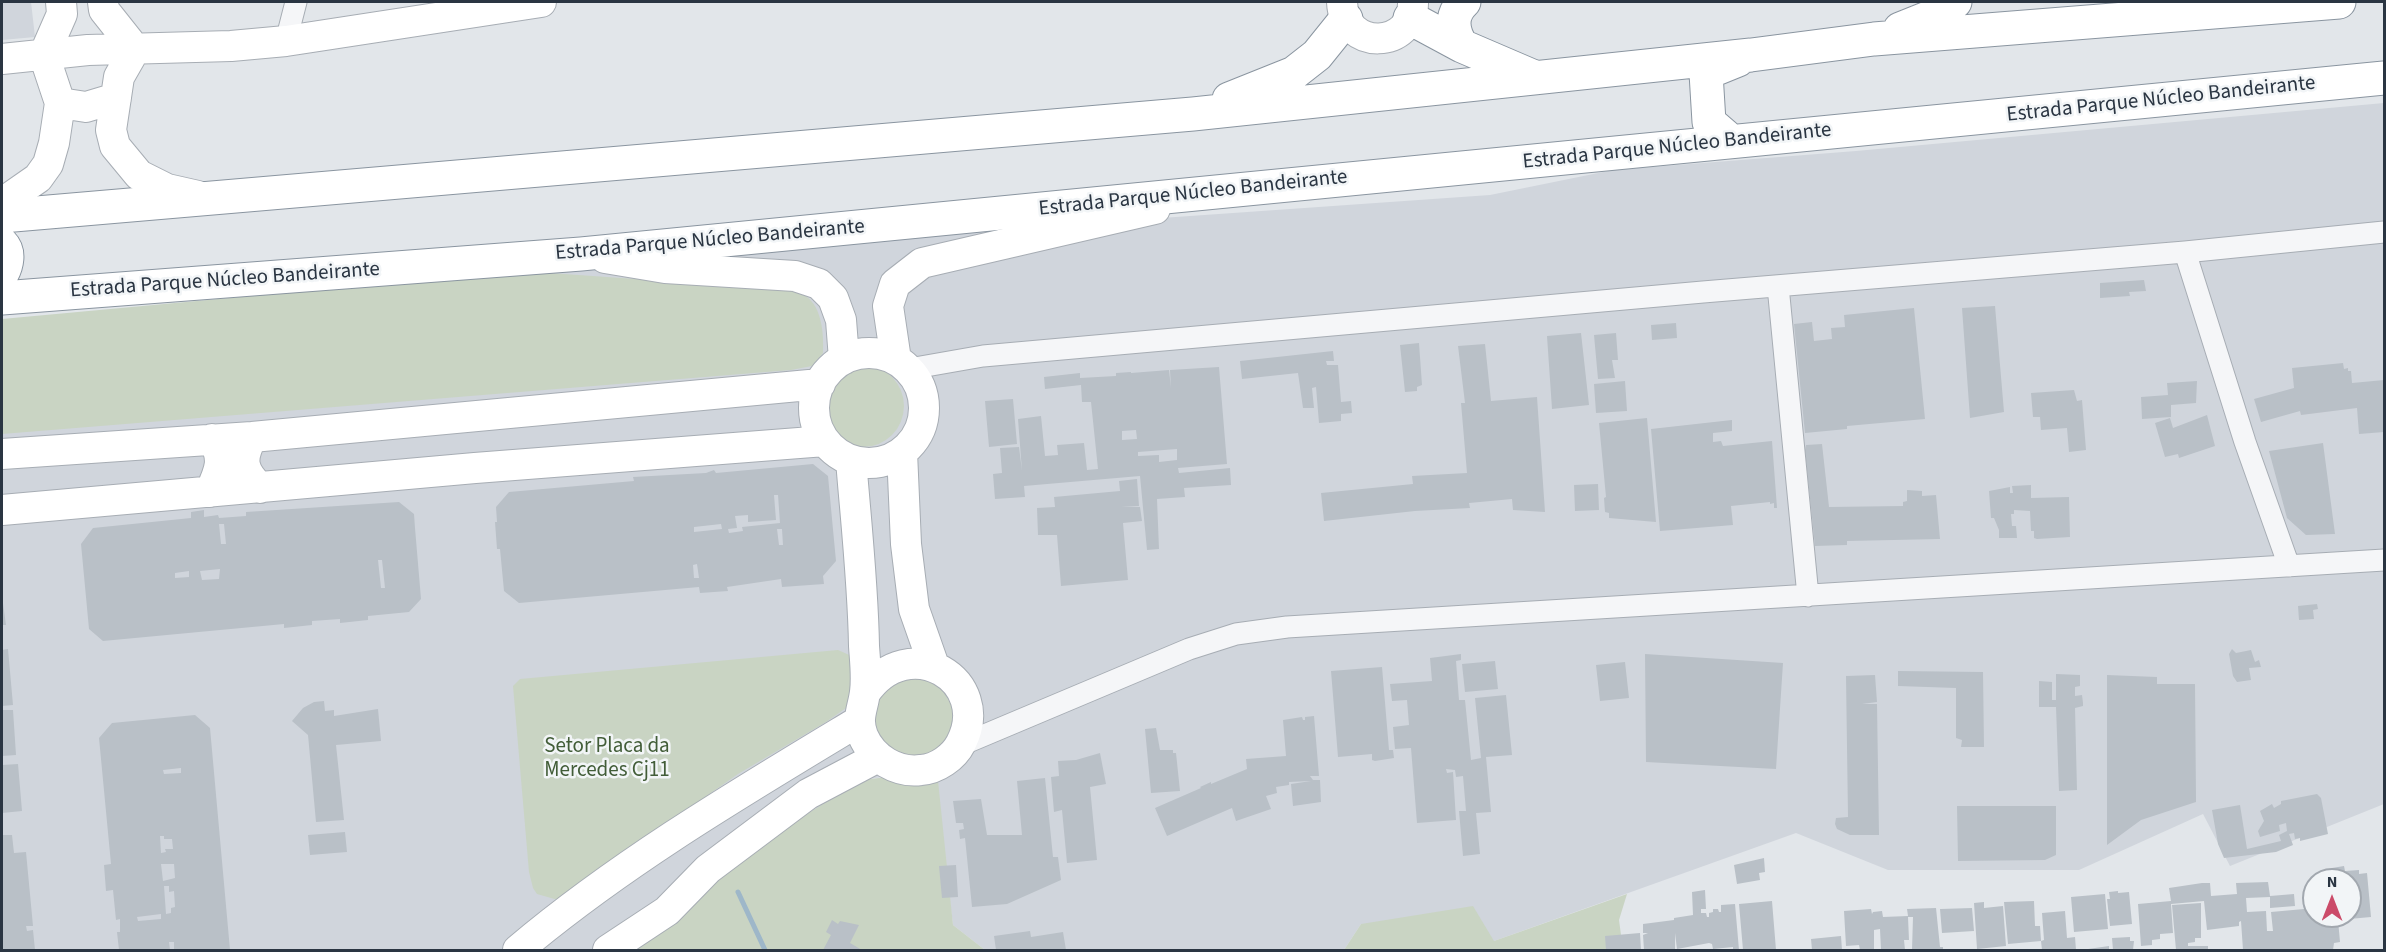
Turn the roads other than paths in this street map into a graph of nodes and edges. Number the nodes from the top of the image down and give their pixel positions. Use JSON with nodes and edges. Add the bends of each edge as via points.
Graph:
{"nodes":[{"id":1,"x":297,"y":2,"type":"edge"},
{"id":2,"x":541,"y":2,"type":"edge"},
{"id":3,"x":1453,"y":2,"type":"edge"},
{"id":4,"x":1464,"y":2,"type":"edge"},
{"id":5,"x":1955,"y":2,"type":"edge"},
{"id":6,"x":2339,"y":2,"type":"edge"},
{"id":7,"x":2267,"y":5,"type":"edge"},
{"id":8,"x":103,"y":6,"type":"edge"},
{"id":9,"x":62,"y":8,"type":"edge"},
{"id":10,"x":1412,"y":9,"type":"edge"},
{"id":11,"x":1344,"y":10,"type":"edge"},
{"id":12,"x":1874,"y":39,"type":"junction"},
{"id":13,"x":286,"y":41,"type":"junction"},
{"id":14,"x":1461,"y":46,"type":"junction"},
{"id":15,"x":135,"y":49,"type":"junction"},
{"id":16,"x":44,"y":55,"type":"junction"},
{"id":17,"x":1751,"y":55,"type":"junction"},
{"id":18,"x":2,"y":59,"type":"edge"},
{"id":19,"x":1533,"y":77,"type":"junction"},
{"id":20,"x":2385,"y":78,"type":"edge"},
{"id":21,"x":116,"y":98,"type":"junction"},
{"id":22,"x":60,"y":104,"type":"junction"},
{"id":23,"x":1193,"y":114,"type":"junction"},
{"id":24,"x":1731,"y":141,"type":"junction"},
{"id":25,"x":1226,"y":190,"type":"junction"},
{"id":26,"x":210,"y":198,"type":"junction"},
{"id":27,"x":2,"y":203,"type":"edge"},
{"id":28,"x":2,"y":216,"type":"edge"},
{"id":29,"x":2385,"y":232,"type":"edge"},
{"id":30,"x":2,"y":244,"type":"edge"},
{"id":31,"x":2185,"y":252,"type":"junction"},
{"id":32,"x":581,"y":254,"type":"junction"},
{"id":33,"x":2,"y":274,"type":"edge"},
{"id":34,"x":1778,"y":286,"type":"junction"},
{"id":35,"x":2,"y":298,"type":"edge"},
{"id":36,"x":844,"y":359,"type":"junction"},
{"id":37,"x":902,"y":364,"type":"junction"},
{"id":38,"x":820,"y":384,"type":"junction"},
{"id":39,"x":252,"y":437,"type":"junction"},
{"id":40,"x":212,"y":439,"type":"junction"},
{"id":41,"x":825,"y":441,"type":"junction"},
{"id":42,"x":902,"y":452,"type":"junction"},
{"id":43,"x":2,"y":454,"type":"edge"},
{"id":44,"x":851,"y":460,"type":"junction"},
{"id":45,"x":260,"y":488,"type":"junction"},
{"id":46,"x":210,"y":492,"type":"junction"},
{"id":47,"x":2,"y":510,"type":"edge"},
{"id":48,"x":906,"y":544,"type":"junction"},
{"id":49,"x":858,"y":549,"type":"junction"},
{"id":50,"x":2385,"y":560,"type":"edge"},
{"id":51,"x":2289,"y":566,"type":"junction"},
{"id":52,"x":1808,"y":596,"type":"junction"},
{"id":53,"x":934,"y":666,"type":"junction"},
{"id":54,"x":862,"y":707,"type":"junction"},
{"id":55,"x":961,"y":745,"type":"junction"},
{"id":56,"x":878,"y":758,"type":"junction"},
{"id":57,"x":518,"y":951,"type":"edge"},
{"id":58,"x":608,"y":951,"type":"edge"}],
"edges":[{"from":1,"to":13,"type":"street"},
{"from":2,"to":13,"type":"street"},
{"from":3,"to":10,"type":"street"},
{"from":4,"to":14,"type":"highway","via":[[1455,13],[1454,22]]},
{"from":5,"to":12,"type":"highway","via":[[1930,17]]},
{"from":6,"to":7,"type":"highway"},
{"from":7,"to":12,"type":"highway"},
{"from":8,"to":9,"type":"street"},
{"from":8,"to":15,"type":"street"},
{"from":9,"to":16,"type":"street"},
{"from":10,"to":11,"type":"street","via":[[1397,33],[1378,39],[1359,34]]},
{"from":10,"to":14,"type":"highway"},
{"from":11,"to":23,"type":"highway","via":[[1317,55],[1294,73]]},
{"from":12,"to":17,"type":"highway"},
{"from":13,"to":15,"type":"street"},
{"from":14,"to":19,"type":"highway"},
{"from":15,"to":16,"type":"street"},
{"from":15,"to":21,"type":"street","via":[[119,77]]},
{"from":16,"to":18,"type":"street"},
{"from":16,"to":22,"type":"street"},
{"from":17,"to":19,"type":"highway"},
{"from":17,"to":24,"type":"highway","via":[[1706,73],[1709,122]]},
{"from":19,"to":23,"type":"highway"},
{"from":20,"to":24,"type":"highway","name":"Estrada Parque Núcleo Bandeirante"},
{"from":21,"to":22,"type":"street","via":[[86,106]]},
{"from":21,"to":26,"type":"street","via":[[111,130],[115,146],[140,175],[167,189]]},
{"from":22,"to":27,"type":"street","via":[[48,164],[38,177]]},
{"from":23,"to":26,"type":"highway"},
{"from":24,"to":25,"type":"highway","name":"Estrada Parque Núcleo Bandeirante"},
{"from":25,"to":32,"type":"highway","name":"Estrada Parque Núcleo Bandeirante"},
{"from":25,"to":37,"type":"street","via":[[922,263],[895,284],[888,306]]},
{"from":26,"to":28,"type":"highway"},
{"from":29,"to":31,"type":"street"},
{"from":30,"to":33,"type":"highway","via":[[7,260]]},
{"from":31,"to":34,"type":"street"},
{"from":31,"to":51,"type":"street"},
{"from":32,"to":35,"type":"highway","name":"Estrada Parque Núcleo Bandeirante"},
{"from":32,"to":36,"type":"street","via":[[665,267],[795,276],[819,284],[833,298],[841,320]]},
{"from":34,"to":37,"type":"street"},
{"from":34,"to":52,"type":"street"},
{"from":36,"to":37,"type":"street","via":[[879,354]]},
{"from":36,"to":38,"type":"street"},
{"from":37,"to":42,"type":"street","via":[[918,382],[924,412],[921,428]]},
{"from":38,"to":39,"type":"street"},
{"from":38,"to":41,"type":"street","via":[[815,413]]},
{"from":39,"to":40,"type":"street"},
{"from":39,"to":45,"type":"street","via":[[244,460],[247,475]]},
{"from":40,"to":43,"type":"street"},
{"from":40,"to":46,"type":"street","via":[[219,449],[221,469]]},
{"from":41,"to":44,"type":"street"},
{"from":41,"to":45,"type":"street"},
{"from":42,"to":44,"type":"street","via":[[877,462]]},
{"from":42,"to":48,"type":"street"},
{"from":44,"to":49,"type":"street"},
{"from":45,"to":46,"type":"street"},
{"from":46,"to":47,"type":"street"},
{"from":48,"to":49,"type":"street"},
{"from":48,"to":53,"type":"street","via":[[915,609]]},
{"from":49,"to":54,"type":"street"},
{"from":50,"to":51,"type":"street"},
{"from":51,"to":52,"type":"street"},
{"from":52,"to":55,"type":"street","via":[[1287,627],[1236,634],[1189,649]]},
{"from":53,"to":54,"type":"street","via":[[900,664],[886,670],[874,680]]},
{"from":53,"to":55,"type":"street","via":[[962,690],[968,708],[968,727]]},
{"from":54,"to":56,"type":"street","via":[[869,747]]},
{"from":54,"to":57,"type":"street","via":[[563,913]]},
{"from":55,"to":56,"type":"street","via":[[937,766],[922,770],[891,766]]},
{"from":56,"to":58,"type":"street","via":[[808,794],[708,869],[668,911]]}]}
